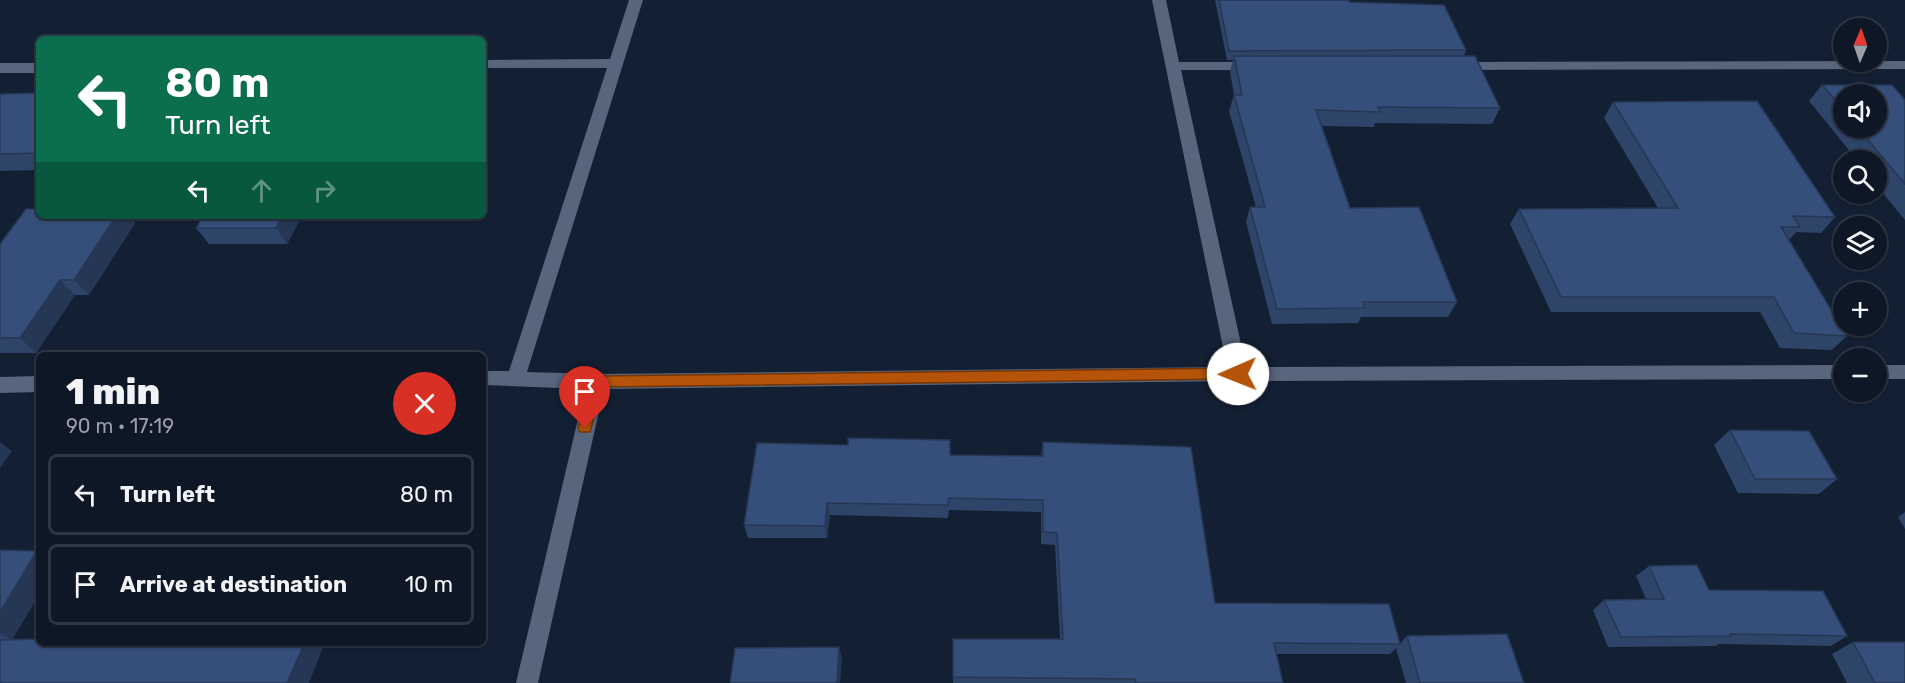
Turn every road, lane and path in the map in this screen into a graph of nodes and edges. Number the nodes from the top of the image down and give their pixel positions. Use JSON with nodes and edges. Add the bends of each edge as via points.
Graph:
{"nodes":[{"id":1,"x":636,"y":0,"type":"edge"},
{"id":2,"x":1159,"y":0,"type":"edge"},
{"id":3,"x":616,"y":63,"type":"junction"},
{"id":4,"x":486,"y":64,"type":"edge"},
{"id":5,"x":1905,"y":64,"type":"edge"},
{"id":6,"x":1173,"y":66,"type":"junction"},
{"id":7,"x":1267,"y":66,"type":"edge"},
{"id":8,"x":1444,"y":66,"type":"edge"},
{"id":9,"x":0,"y":68,"type":"edge"},
{"id":10,"x":36,"y":68,"type":"edge"},
{"id":11,"x":1833,"y":372,"type":"edge"},
{"id":12,"x":1887,"y":372,"type":"edge"},
{"id":13,"x":1905,"y":372,"type":"edge"},
{"id":14,"x":1238,"y":374,"type":"junction"},
{"id":15,"x":516,"y":377,"type":"junction"},
{"id":16,"x":486,"y":378,"type":"edge"},
{"id":17,"x":596,"y":382,"type":"junction"},
{"id":18,"x":36,"y":384,"type":"edge"},
{"id":19,"x":0,"y":385,"type":"edge"},
{"id":20,"x":527,"y":683,"type":"edge"}],
"edges":[{"from":1,"to":3,"type":"street"},
{"from":2,"to":6,"type":"street"},
{"from":3,"to":4,"type":"street"},
{"from":3,"to":15,"type":"street"},
{"from":5,"to":8,"type":"street"},
{"from":6,"to":7,"type":"street"},
{"from":6,"to":14,"type":"street"},
{"from":9,"to":10,"type":"street"},
{"from":11,"to":14,"type":"street"},
{"from":12,"to":13,"type":"street"},
{"from":14,"to":17,"type":"street"},
{"from":15,"to":16,"type":"street"},
{"from":15,"to":17,"type":"street"},
{"from":17,"to":20,"type":"street"},
{"from":18,"to":19,"type":"street"}]}
